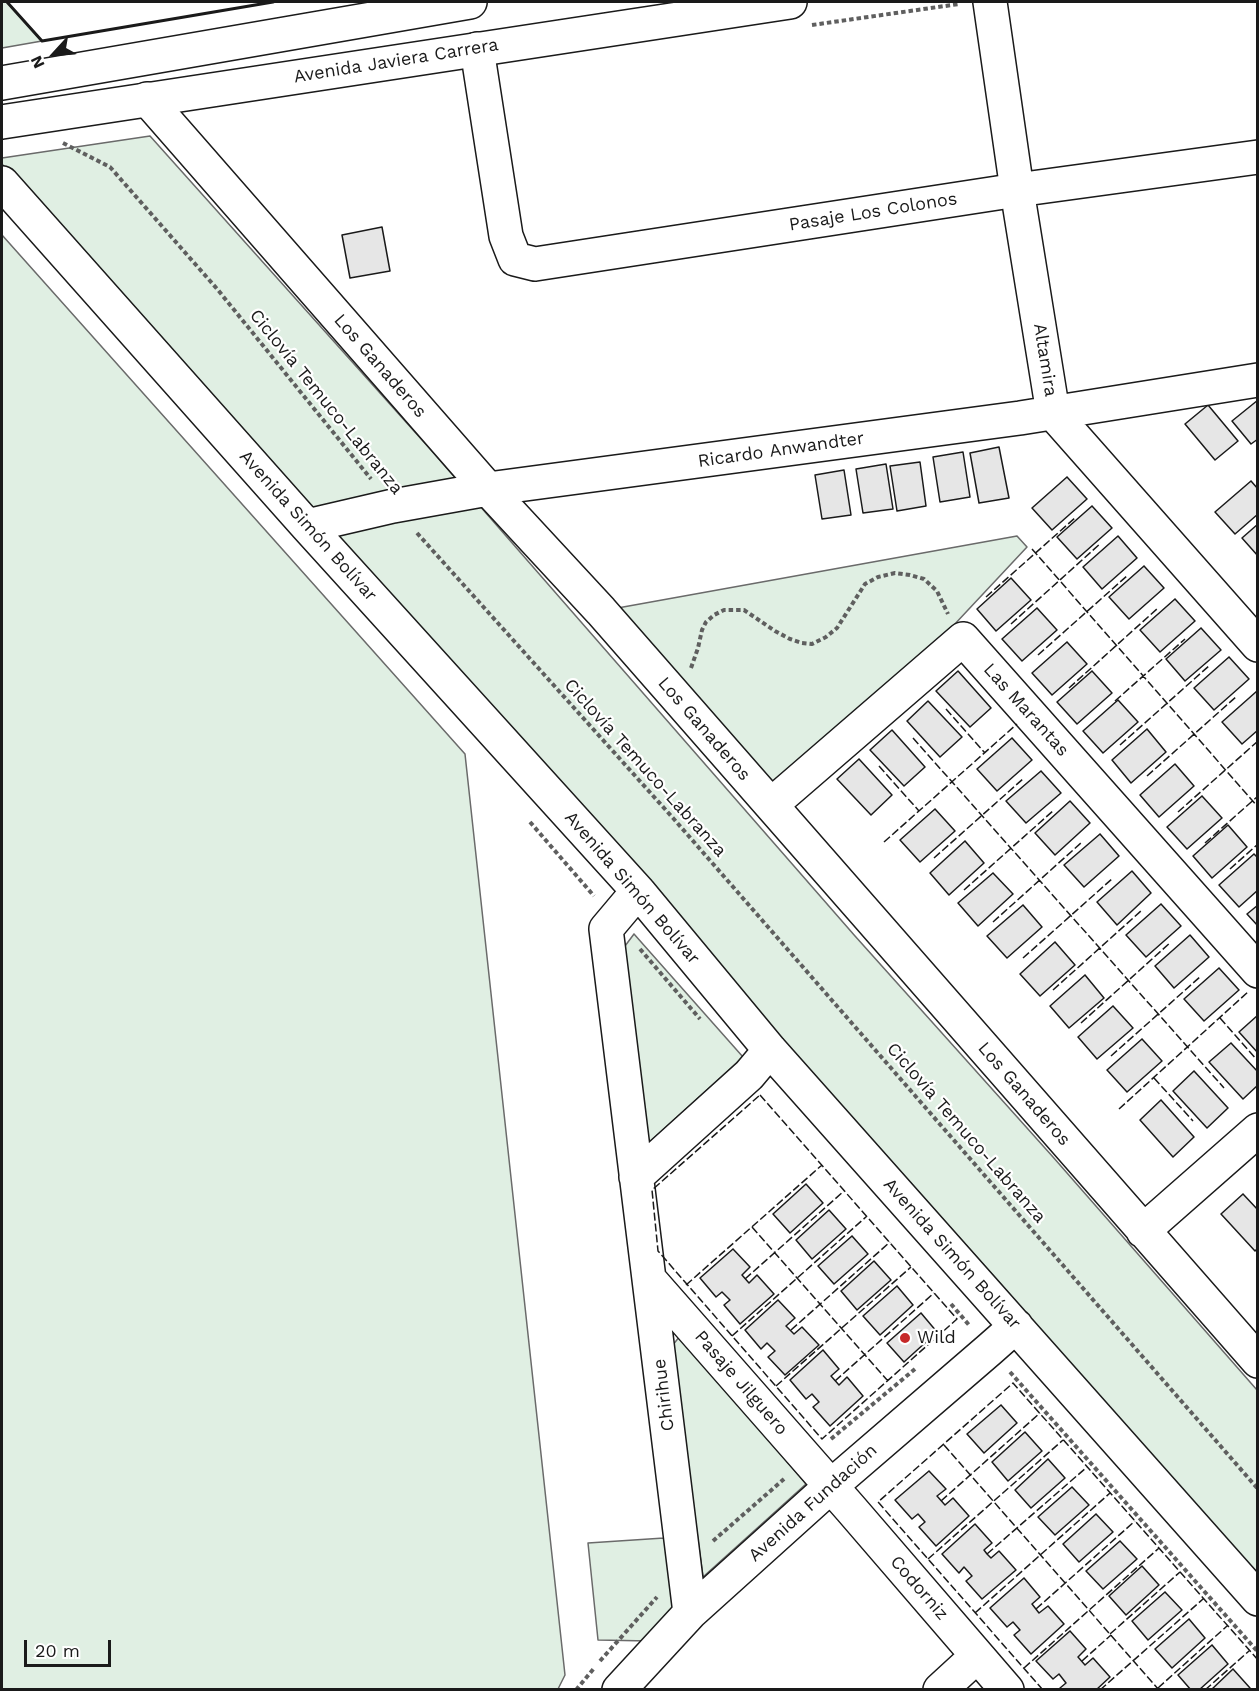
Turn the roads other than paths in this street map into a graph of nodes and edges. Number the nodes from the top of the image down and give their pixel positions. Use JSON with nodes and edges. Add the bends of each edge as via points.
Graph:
{"nodes":[{"id":1,"x":470,"y":2,"type":"edge"},
{"id":2,"x":790,"y":2,"type":"edge"},
{"id":3,"x":990,"y":2,"type":"edge"},
{"id":4,"x":477,"y":49,"type":"junction"},
{"id":5,"x":191,"y":50,"type":"junction"},
{"id":6,"x":2,"y":83,"type":"edge"},
{"id":7,"x":147,"y":99,"type":"junction"},
{"id":8,"x":2,"y":122,"type":"edge"},
{"id":9,"x":1257,"y":157,"type":"edge"},
{"id":10,"x":2,"y":183,"type":"edge"},
{"id":11,"x":1017,"y":190,"type":"junction"},
{"id":12,"x":1257,"y":380,"type":"edge"},
{"id":13,"x":1053,"y":413,"type":"junction"},
{"id":14,"x":488,"y":489,"type":"junction"},
{"id":15,"x":306,"y":525,"type":"junction"},
{"id":16,"x":1257,"y":645,"type":"edge"},
{"id":17,"x":771,"y":805,"type":"junction"},
{"id":18,"x":638,"y":891,"type":"junction"},
{"id":19,"x":1257,"y":971,"type":"edge"},
{"id":20,"x":770,"y":1050,"type":"junction"},
{"id":21,"x":1257,"y":1130,"type":"edge"},
{"id":22,"x":636,"y":1177,"type":"junction"},
{"id":23,"x":1143,"y":1231,"type":"junction"},
{"id":24,"x":650,"y":1280,"type":"junction"},
{"id":25,"x":1016,"y":1326,"type":"junction"},
{"id":26,"x":1257,"y":1361,"type":"edge"},
{"id":27,"x":831,"y":1486,"type":"junction"},
{"id":28,"x":1257,"y":1599,"type":"edge"},
{"id":29,"x":690,"y":1613,"type":"junction"},
{"id":30,"x":977,"y":1656,"type":"junction"},
{"id":31,"x":619,"y":1689,"type":"edge"},
{"id":32,"x":940,"y":1689,"type":"edge"},
{"id":33,"x":1007,"y":1689,"type":"edge"}],
"edges":[{"from":1,"to":5,"type":"street"},
{"from":2,"to":4,"type":"street","name":"Avenida Javiera Carrera"},
{"from":3,"to":11,"type":"street","name":"Altamira"},
{"from":4,"to":7,"type":"street","name":"Avenida Javiera Carrera"},
{"from":4,"to":11,"type":"street","name":"Pasaje Los Colonos","via":[[506,236],[515,259],[535,264]]},
{"from":5,"to":6,"type":"street"},
{"from":5,"to":7,"type":"street","via":[[167,64]]},
{"from":7,"to":8,"type":"street","name":"Avenida Javiera Carrera"},
{"from":7,"to":14,"type":"street","name":"Los Ganaderos"},
{"from":9,"to":11,"type":"street","name":"Pasaje Los Colonos"},
{"from":10,"to":15,"type":"street","name":"Avenida Simón Bolívar"},
{"from":11,"to":13,"type":"street","name":"Altamira"},
{"from":12,"to":13,"type":"street","name":"Ricardo Anwandter"},
{"from":13,"to":14,"type":"street","name":"Ricardo Anwandter"},
{"from":13,"to":16,"type":"street","name":"Altamira"},
{"from":14,"to":15,"type":"street","name":"Ricardo Anwandter"},
{"from":14,"to":17,"type":"street","name":"Los Ganaderos"},
{"from":15,"to":18,"type":"street","name":"Avenida Simón Bolívar"},
{"from":17,"to":19,"type":"street","name":"Las Marantas","via":[[963,639]]},
{"from":17,"to":23,"type":"street","name":"Los Ganaderos"},
{"from":18,"to":20,"type":"street","name":"Avenida Simón Bolívar"},
{"from":18,"to":22,"type":"street","name":"Chirihue","via":[[606,929]]},
{"from":20,"to":22,"type":"street","via":[[749,1075]]},
{"from":20,"to":25,"type":"street","name":"Avenida Simón Bolívar"},
{"from":21,"to":23,"type":"street"},
{"from":22,"to":24,"type":"street","name":"Chirihue"},
{"from":23,"to":26,"type":"street","name":"Los Ganaderos"},
{"from":24,"to":27,"type":"street","name":"Pasaje Jilguero"},
{"from":24,"to":29,"type":"street","name":"Chirihue"},
{"from":25,"to":27,"type":"street","name":"Avenida Fundación"},
{"from":25,"to":28,"type":"street","name":"Avenida Simón Bolívar"},
{"from":27,"to":29,"type":"street","name":"Avenida Fundación"},
{"from":27,"to":30,"type":"street","name":"Codorniz"},
{"from":29,"to":31,"type":"street","name":"Avenida Fundación"},
{"from":30,"to":32,"type":"street"},
{"from":30,"to":33,"type":"street","name":"Codorniz"}]}
